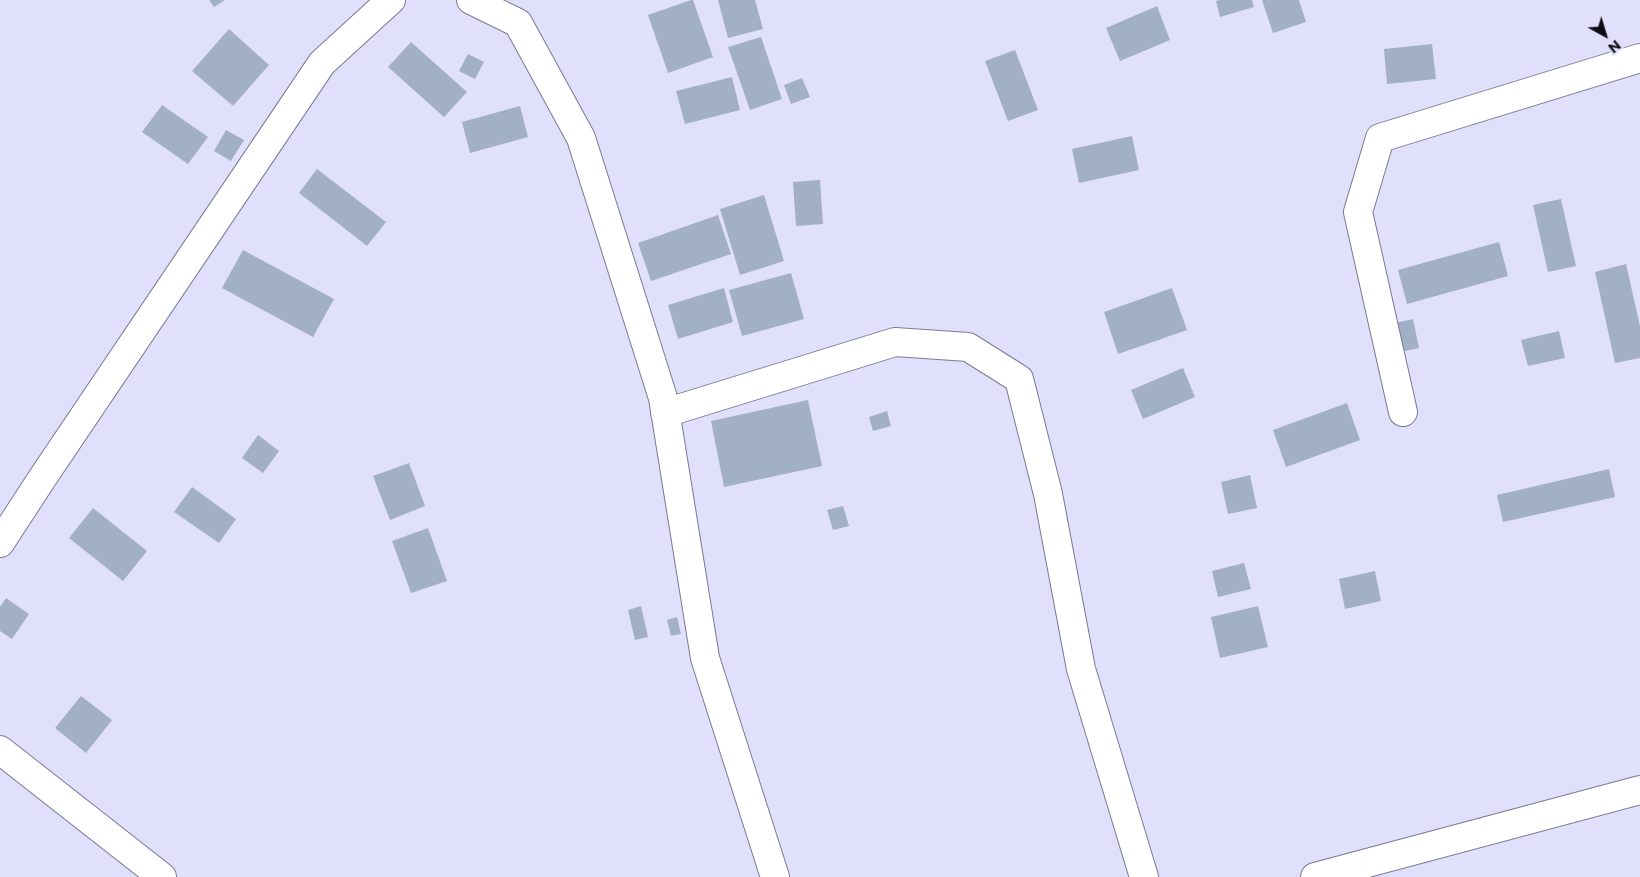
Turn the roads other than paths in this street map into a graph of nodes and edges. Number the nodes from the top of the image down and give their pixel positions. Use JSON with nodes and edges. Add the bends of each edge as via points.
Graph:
{"nodes":[{"id":1,"x":391,"y":0,"type":"edge"},
{"id":2,"x":471,"y":0,"type":"edge"},
{"id":3,"x":1640,"y":58,"type":"edge"},
{"id":4,"x":1403,"y":412,"type":"dead end"},
{"id":5,"x":665,"y":413,"type":"junction"},
{"id":6,"x":0,"y":543,"type":"edge"},
{"id":7,"x":0,"y":750,"type":"edge"},
{"id":8,"x":1640,"y":790,"type":"edge"},
{"id":9,"x":162,"y":877,"type":"edge"},
{"id":10,"x":775,"y":877,"type":"edge"},
{"id":11,"x":1144,"y":877,"type":"edge"},
{"id":12,"x":1315,"y":877,"type":"edge"}],
"edges":[{"from":1,"to":6,"type":"street","via":[[322,63]]},
{"from":2,"to":5,"type":"street","via":[[518,23],[581,138]]},
{"from":3,"to":4,"type":"street","via":[[1380,138],[1358,212]]},
{"from":5,"to":10,"type":"street","via":[[705,658]]},
{"from":5,"to":11,"type":"street","via":[[895,342],[968,347],[1019,380],[1048,494],[1081,669]]},
{"from":7,"to":9,"type":"street"},
{"from":8,"to":12,"type":"street"}]}
